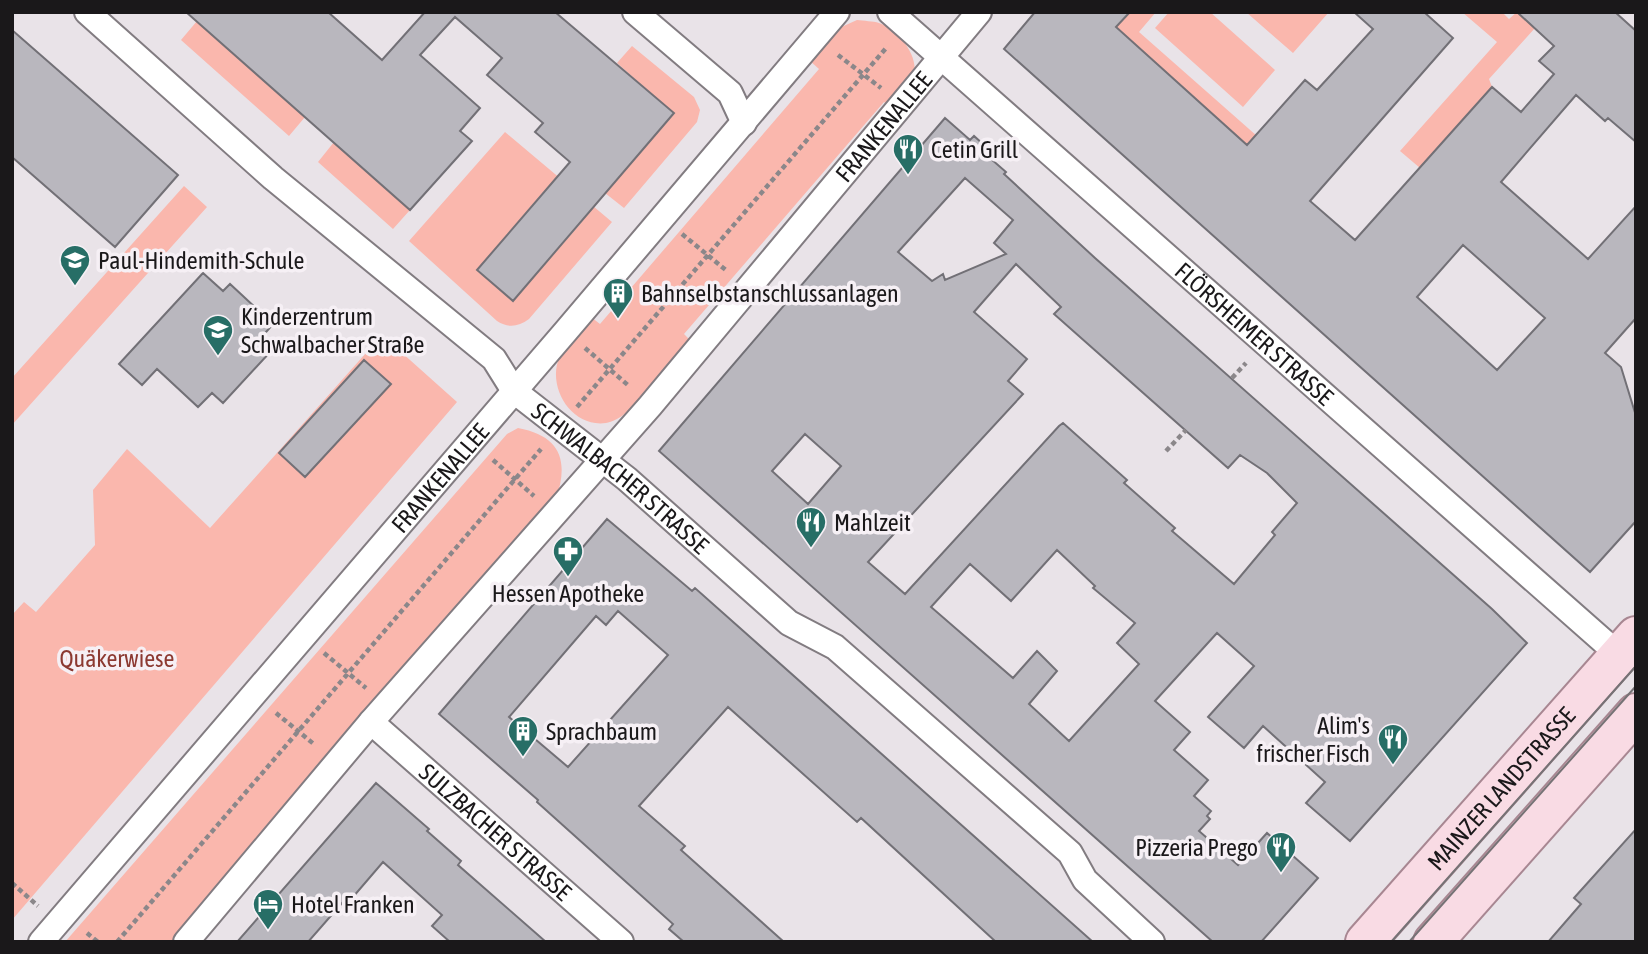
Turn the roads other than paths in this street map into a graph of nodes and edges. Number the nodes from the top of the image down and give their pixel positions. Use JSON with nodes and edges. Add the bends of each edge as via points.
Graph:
{"nodes":[{"id":1,"x":87,"y":12,"type":"edge"},
{"id":2,"x":635,"y":12,"type":"edge"},
{"id":3,"x":837,"y":12,"type":"edge"},
{"id":4,"x":979,"y":12,"type":"edge"},
{"id":5,"x":898,"y":19,"type":"edge"},
{"id":6,"x":941,"y":56,"type":"junction"},
{"id":7,"x":744,"y":123,"type":"junction"},
{"id":8,"x":514,"y":391,"type":"junction"},
{"id":9,"x":603,"y":460,"type":"junction"},
{"id":10,"x":1627,"y":645,"type":"edge"},
{"id":11,"x":1636,"y":713,"type":"edge"},
{"id":12,"x":371,"y":722,"type":"junction"},
{"id":13,"x":41,"y":942,"type":"edge"},
{"id":14,"x":186,"y":942,"type":"edge"},
{"id":15,"x":621,"y":942,"type":"edge"},
{"id":16,"x":1153,"y":942,"type":"edge"},
{"id":17,"x":1365,"y":942,"type":"edge"},
{"id":18,"x":1433,"y":942,"type":"edge"}],
"edges":[{"from":1,"to":8,"type":"street","name":"SCHWALBACHER STRASSE","via":[[274,178],[494,359]]},
{"from":2,"to":7,"type":"street","via":[[730,93]]},
{"from":3,"to":7,"type":"street","name":"FRANKENALLEE"},
{"from":4,"to":6,"type":"street","name":"FRANKENALLEE"},
{"from":5,"to":6,"type":"street","name":"FLÖRSHEIMER STRASSE"},
{"from":6,"to":9,"type":"street","name":"FRANKENALLEE"},
{"from":6,"to":10,"type":"street","name":"FLÖRSHEIMER STRASSE"},
{"from":7,"to":8,"type":"street","name":"FRANKENALLEE"},
{"from":8,"to":9,"type":"street","name":"SCHWALBACHER STRASSE"},
{"from":8,"to":13,"type":"street","name":"FRANKENALLEE"},
{"from":9,"to":12,"type":"street","name":"FRANKENALLEE"},
{"from":9,"to":16,"type":"street","name":"SCHWALBACHER STRASSE","via":[[789,623],[835,647],[856,665],[1070,853],[1085,880]]},
{"from":10,"to":17,"type":"main road","name":"MAINZER LANDSTRASSE"},
{"from":11,"to":18,"type":"main road","name":"MAINZER LANDSTRASSE"},
{"from":12,"to":14,"type":"street","name":"FRANKENALLEE"},
{"from":12,"to":15,"type":"street","name":"SULZBACHER STRASSE"}]}
